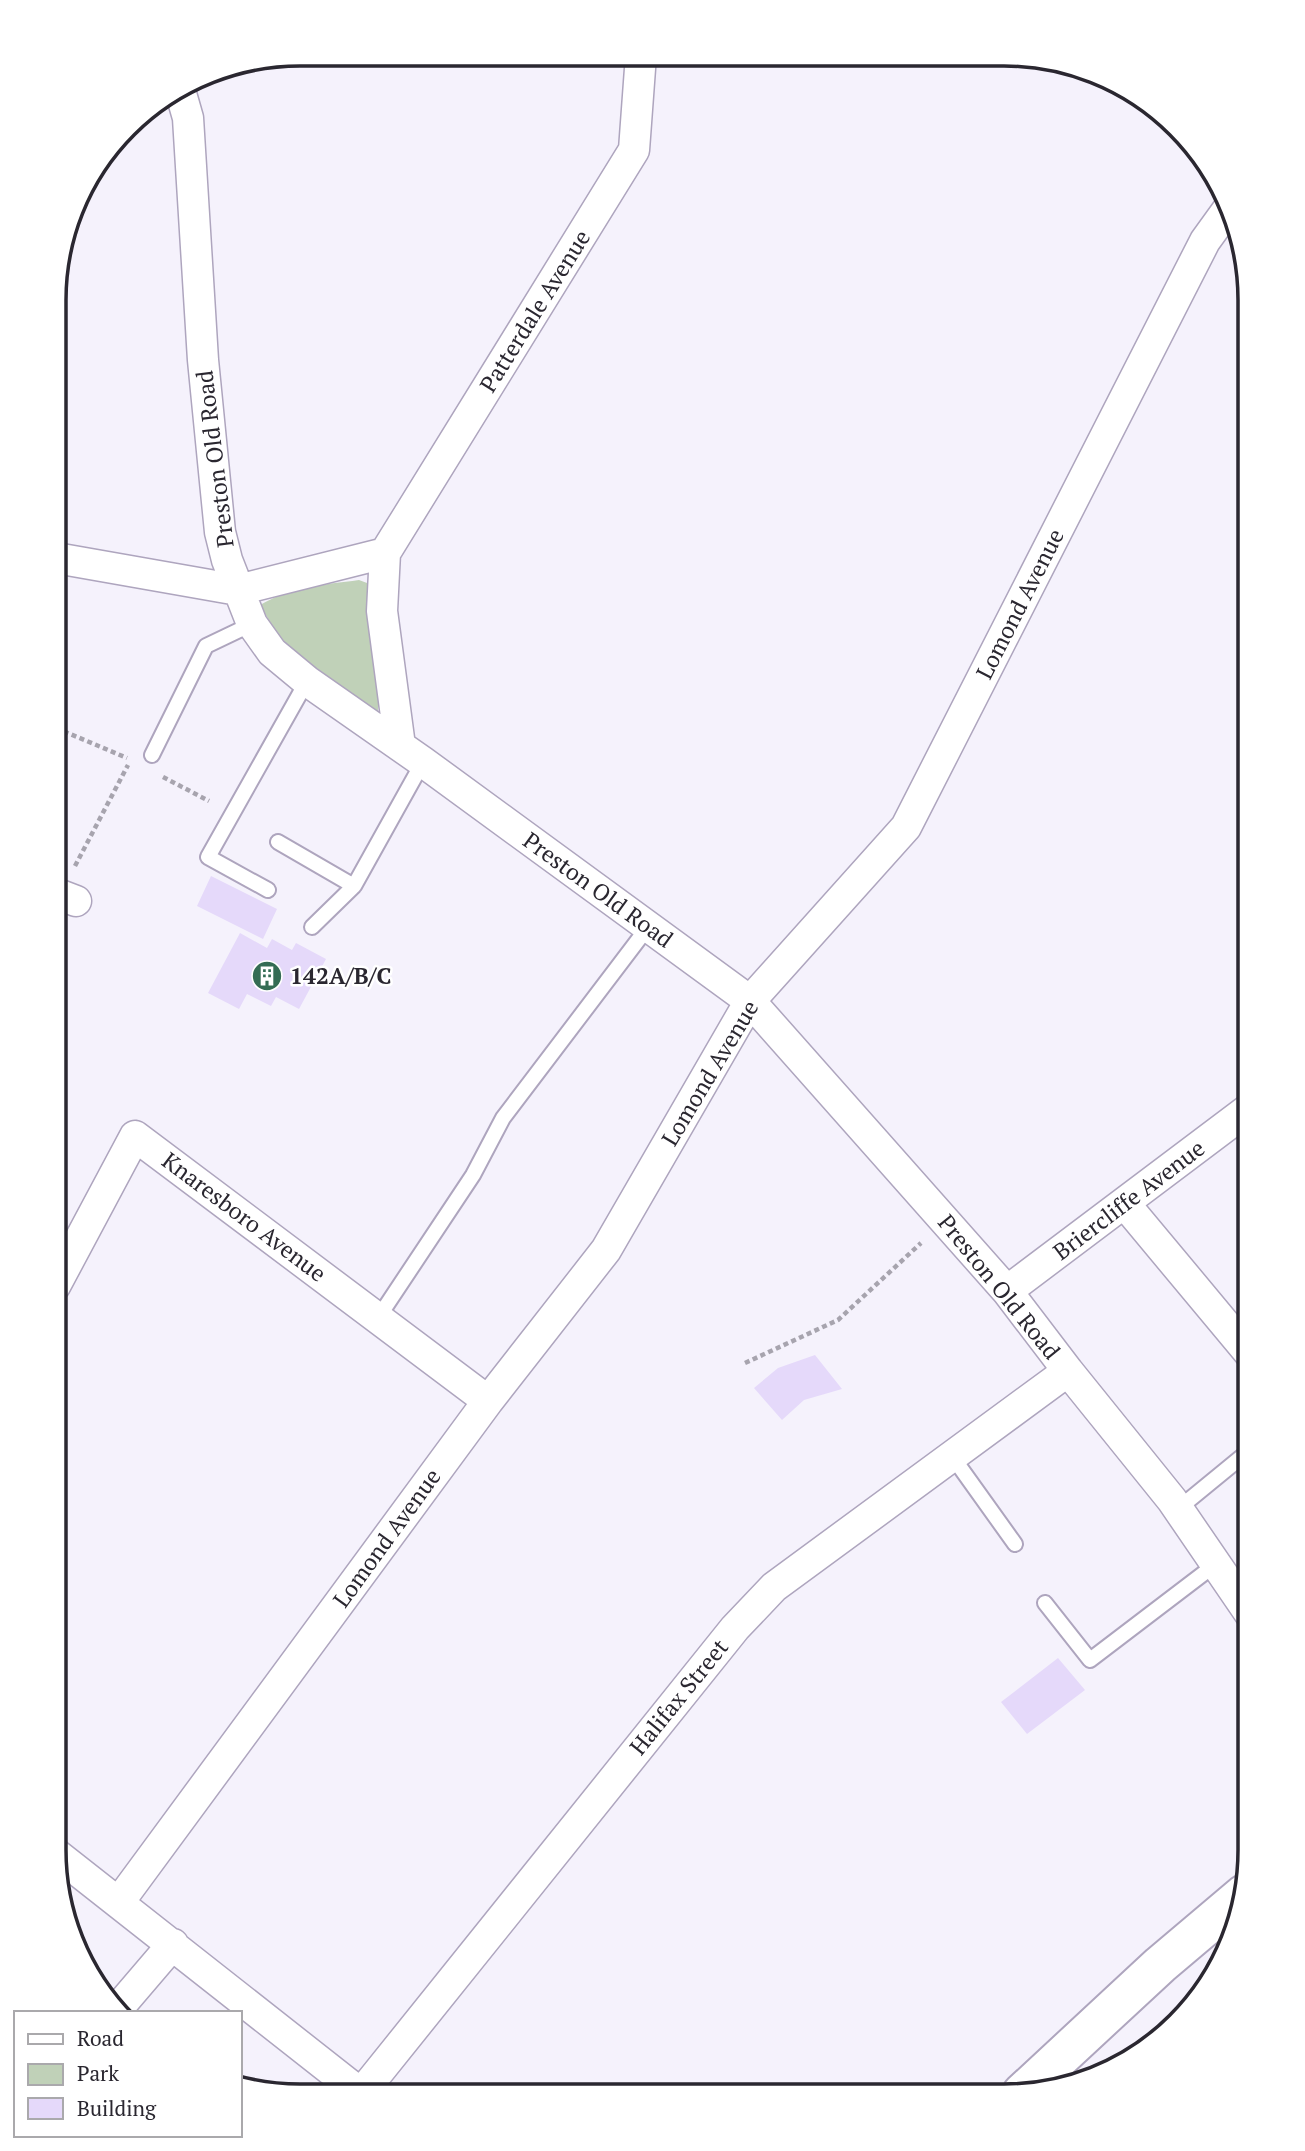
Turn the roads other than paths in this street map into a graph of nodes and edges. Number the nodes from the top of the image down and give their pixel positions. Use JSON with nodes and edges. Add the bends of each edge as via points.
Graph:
{"nodes":[{"id":1,"x":641,"y":66,"type":"edge"},
{"id":2,"x":183,"y":99,"type":"edge"},
{"id":3,"x":1223,"y":216,"type":"edge"},
{"id":4,"x":385,"y":554,"type":"junction"},
{"id":5,"x":66,"y":560,"type":"edge"},
{"id":6,"x":238,"y":590,"type":"junction"},
{"id":7,"x":252,"y":624,"type":"junction"},
{"id":8,"x":307,"y":681,"type":"junction"},
{"id":9,"x":411,"y":754,"type":"junction"},
{"id":10,"x":152,"y":755,"type":"dead end"},
{"id":11,"x":278,"y":842,"type":"dead end"},
{"id":12,"x":354,"y":886,"type":"junction"},
{"id":13,"x":268,"y":890,"type":"dead end"},
{"id":14,"x":312,"y":927,"type":"dead end"},
{"id":15,"x":648,"y":927,"type":"junction"},
{"id":16,"x":750,"y":1001,"type":"junction"},
{"id":17,"x":1238,"y":1117,"type":"edge"},
{"id":18,"x":1125,"y":1204,"type":"junction"},
{"id":19,"x":66,"y":1265,"type":"edge"},
{"id":20,"x":1007,"y":1291,"type":"junction"},
{"id":21,"x":378,"y":1318,"type":"junction"},
{"id":22,"x":1238,"y":1340,"type":"edge"},
{"id":23,"x":1068,"y":1371,"type":"junction"},
{"id":24,"x":488,"y":1401,"type":"junction"},
{"id":25,"x":952,"y":1456,"type":"junction"},
{"id":26,"x":1238,"y":1460,"type":"edge"},
{"id":27,"x":1178,"y":1508,"type":"junction"},
{"id":28,"x":1015,"y":1544,"type":"dead end"},
{"id":29,"x":1216,"y":1564,"type":"junction"},
{"id":30,"x":1238,"y":1596,"type":"edge"},
{"id":31,"x":1045,"y":1603,"type":"dead end"},
{"id":32,"x":67,"y":1862,"type":"edge"},
{"id":33,"x":119,"y":1902,"type":"junction"},
{"id":34,"x":1232,"y":1904,"type":"edge"},
{"id":35,"x":173,"y":1944,"type":"junction"},
{"id":36,"x":123,"y":2002,"type":"edge"},
{"id":37,"x":1033,"y":2082,"type":"edge"},
{"id":38,"x":348,"y":2084,"type":"edge"},
{"id":39,"x":368,"y":2084,"type":"edge"}],
"edges":[{"from":1,"to":4,"type":"street","name":"Patterdale Avenue","via":[[635,150]]},
{"from":2,"to":6,"type":"street","name":"Preston Old Road","via":[[188,118],[203,360],[220,532]]},
{"from":3,"to":16,"type":"street","name":"Lomond Avenue","via":[[1205,241],[906,827]]},
{"from":4,"to":6,"type":"street"},
{"from":4,"to":9,"type":"street","name":"Patterdale Avenue","via":[[382,611]]},
{"from":5,"to":6,"type":"street"},
{"from":6,"to":7,"type":"street","name":"Preston Old Road"},
{"from":7,"to":8,"type":"street","name":"Preston Old Road","via":[[272,652]]},
{"from":7,"to":10,"type":"lane","via":[[206,646]]},
{"from":8,"to":9,"type":"street","name":"Preston Old Road"},
{"from":8,"to":13,"type":"lane","via":[[208,857]]},
{"from":9,"to":12,"type":"lane"},
{"from":9,"to":15,"type":"street","name":"Preston Old Road"},
{"from":11,"to":12,"type":"lane"},
{"from":12,"to":14,"type":"lane"},
{"from":15,"to":16,"type":"street","name":"Preston Old Road"},
{"from":15,"to":21,"type":"lane","via":[[503,1118],[473,1175]]},
{"from":16,"to":20,"type":"street","name":"Preston Old Road"},
{"from":16,"to":24,"type":"street","name":"Lomond Avenue","via":[[606,1250]]},
{"from":17,"to":18,"type":"street","name":"Briercliffe Avenue"},
{"from":18,"to":20,"type":"street","name":"Briercliffe Avenue"},
{"from":18,"to":22,"type":"street"},
{"from":19,"to":21,"type":"street","name":"Knaresboro Avenue","via":[[135,1136]]},
{"from":20,"to":23,"type":"street","name":"Preston Old Road"},
{"from":21,"to":24,"type":"street","name":"Knaresboro Avenue"},
{"from":23,"to":25,"type":"street","name":"Halifax Street"},
{"from":23,"to":27,"type":"street","name":"Preston Old Road"},
{"from":24,"to":33,"type":"street","name":"Lomond Avenue"},
{"from":25,"to":28,"type":"lane"},
{"from":25,"to":39,"type":"street","name":"Halifax Street","via":[[774,1587],[735,1628]]},
{"from":26,"to":27,"type":"lane"},
{"from":27,"to":29,"type":"street","name":"Preston Old Road"},
{"from":29,"to":30,"type":"street","name":"Preston Old Road"},
{"from":29,"to":31,"type":"lane","via":[[1090,1660]]},
{"from":32,"to":33,"type":"street"},
{"from":33,"to":35,"type":"street"},
{"from":34,"to":37,"type":"main road"},
{"from":35,"to":36,"type":"street"},
{"from":35,"to":38,"type":"street"}]}
